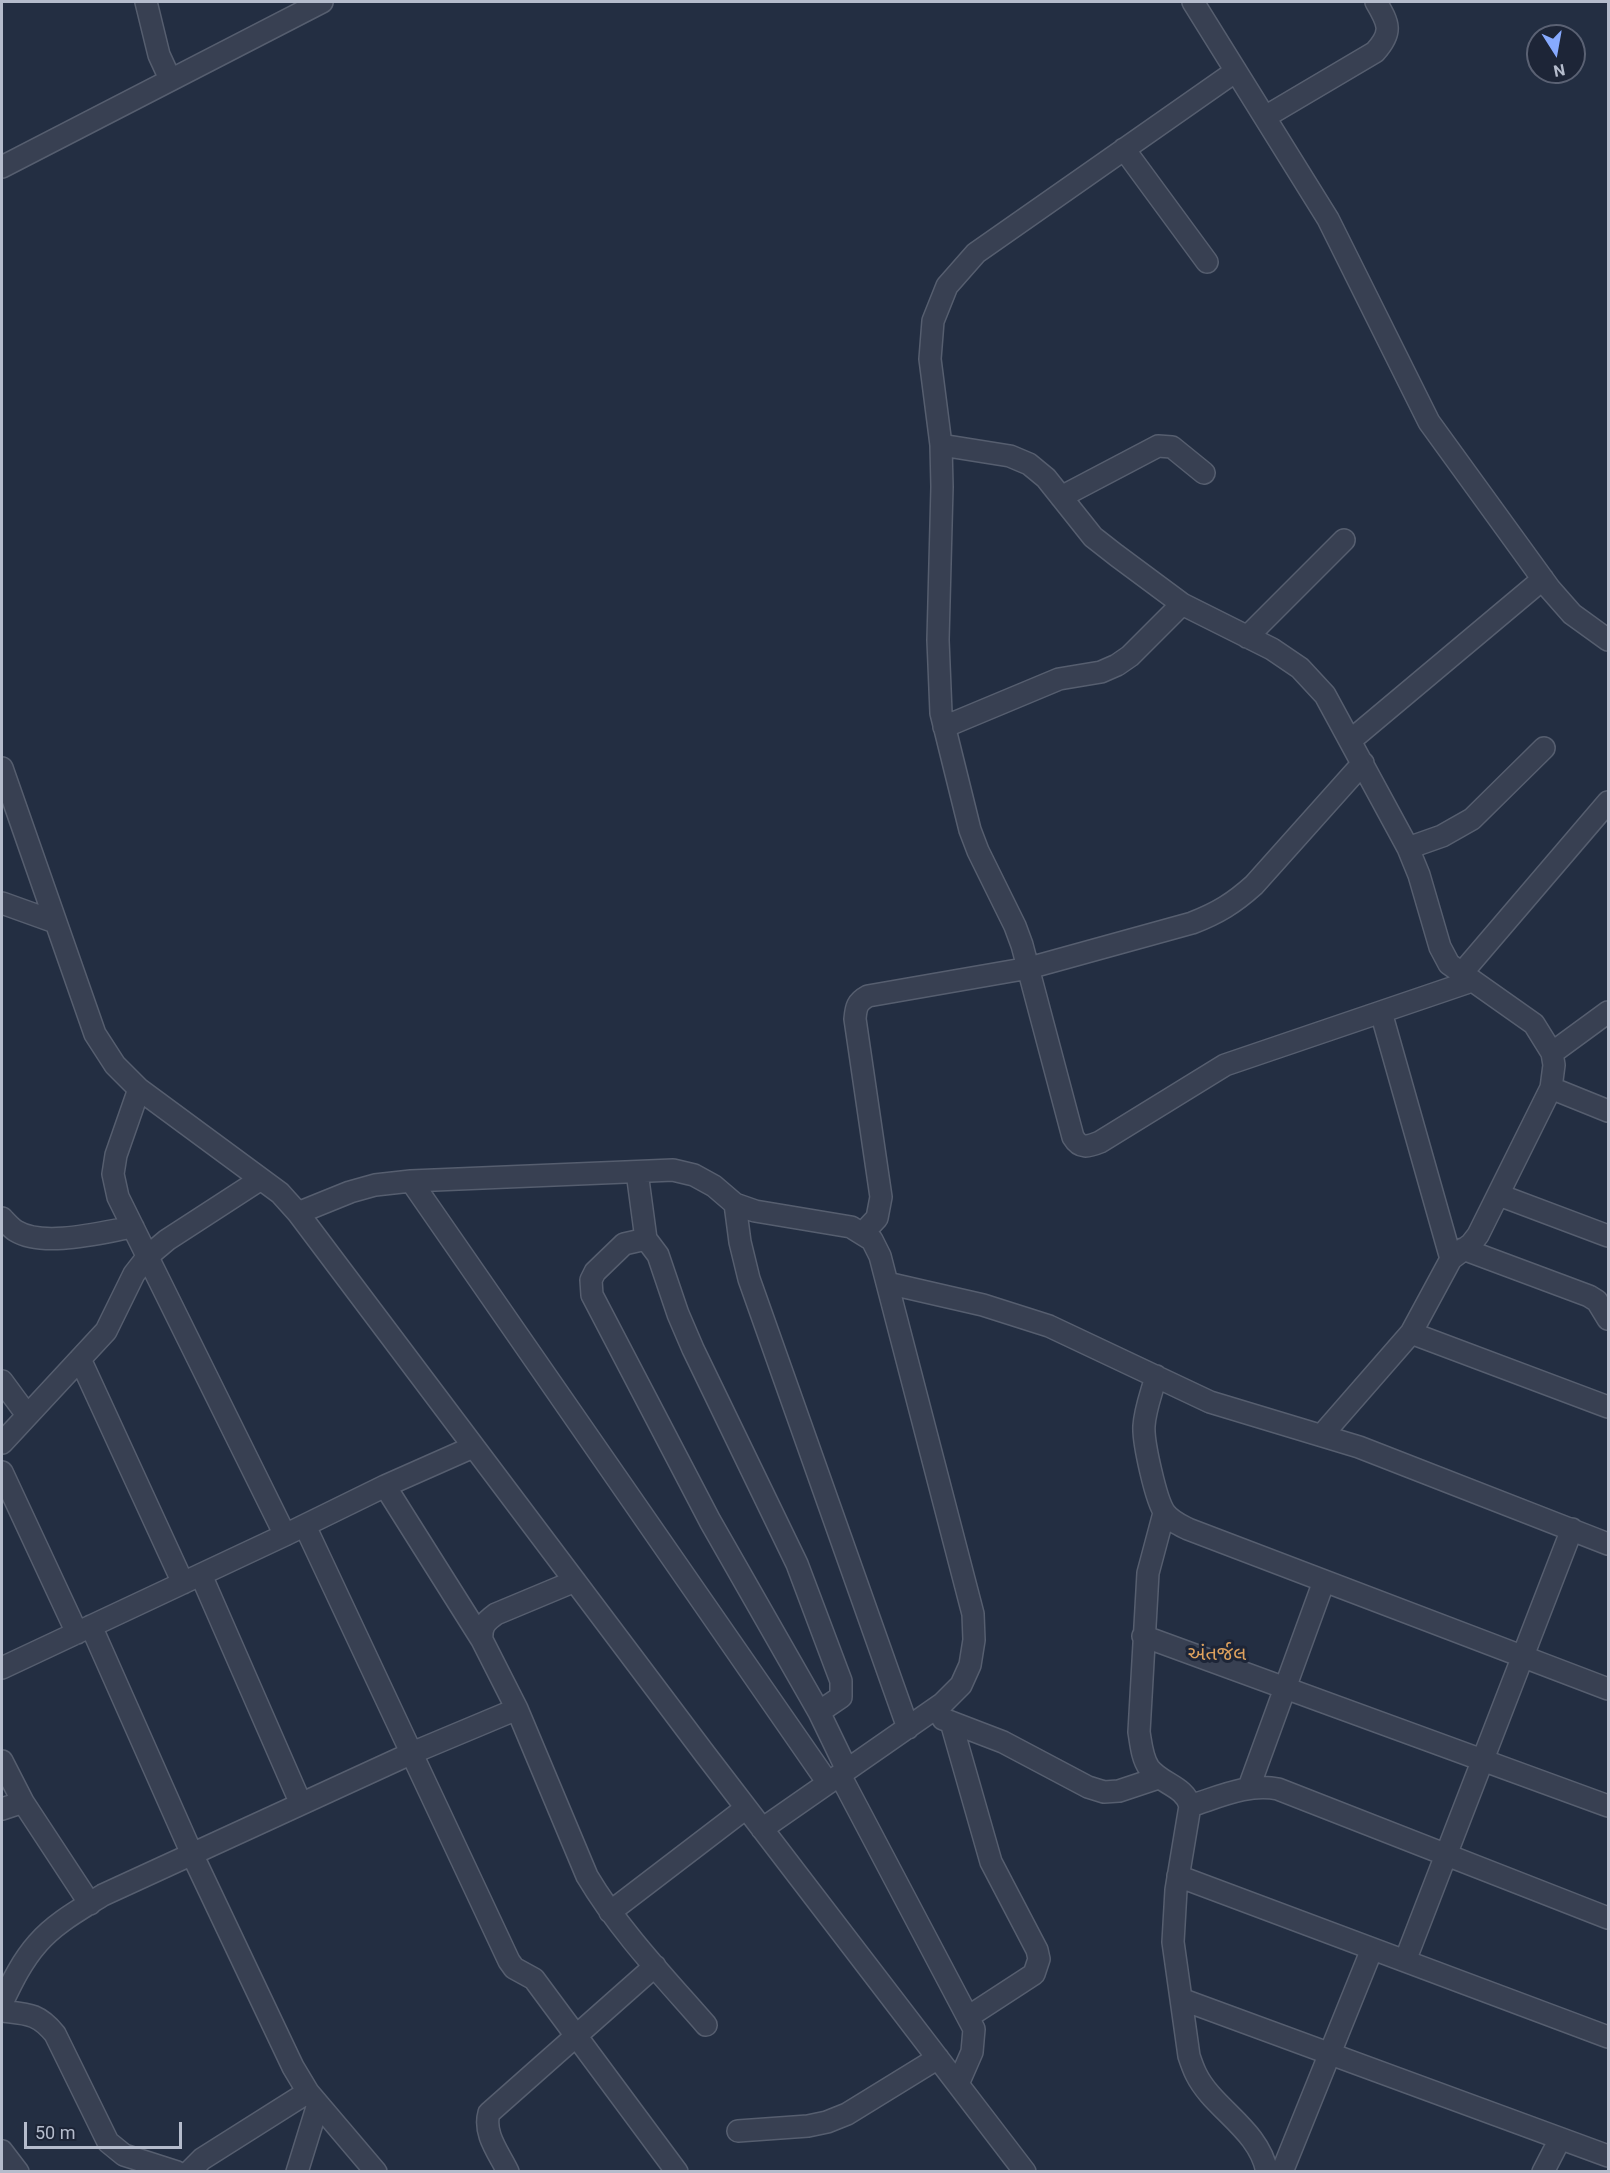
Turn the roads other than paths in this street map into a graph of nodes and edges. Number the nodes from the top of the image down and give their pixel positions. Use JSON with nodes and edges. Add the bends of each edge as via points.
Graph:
{"nodes":[{"id":1,"x":146,"y":2,"type":"edge"},
{"id":2,"x":322,"y":2,"type":"edge"},
{"id":3,"x":1193,"y":2,"type":"edge"},
{"id":4,"x":1376,"y":2,"type":"edge"},
{"id":5,"x":1236,"y":71,"type":"junction"},
{"id":6,"x":170,"y":79,"type":"junction"},
{"id":7,"x":1265,"y":117,"type":"junction"},
{"id":8,"x":1124,"y":149,"type":"junction"},
{"id":9,"x":2,"y":167,"type":"edge"},
{"id":10,"x":1207,"y":262,"type":"dead end"},
{"id":11,"x":941,"y":445,"type":"junction"},
{"id":12,"x":1204,"y":472,"type":"dead end"},
{"id":13,"x":1061,"y":497,"type":"junction"},
{"id":14,"x":1344,"y":540,"type":"dead end"},
{"id":15,"x":1543,"y":579,"type":"junction"},
{"id":16,"x":1182,"y":604,"type":"junction"},
{"id":17,"x":1247,"y":637,"type":"junction"},
{"id":18,"x":1608,"y":640,"type":"edge"},
{"id":19,"x":944,"y":727,"type":"junction"},
{"id":20,"x":1351,"y":740,"type":"junction"},
{"id":21,"x":1544,"y":748,"type":"dead end"},
{"id":22,"x":1363,"y":763,"type":"junction"},
{"id":23,"x":2,"y":773,"type":"edge"},
{"id":24,"x":1608,"y":802,"type":"edge"},
{"id":25,"x":1408,"y":848,"type":"junction"},
{"id":26,"x":2,"y":903,"type":"edge"},
{"id":27,"x":55,"y":922,"type":"junction"},
{"id":28,"x":1029,"y":968,"type":"junction"},
{"id":29,"x":1467,"y":977,"type":"junction"},
{"id":30,"x":1382,"y":1012,"type":"junction"},
{"id":31,"x":1608,"y":1012,"type":"edge"},
{"id":32,"x":1552,"y":1053,"type":"junction"},
{"id":33,"x":1551,"y":1088,"type":"junction"},
{"id":34,"x":139,"y":1089,"type":"junction"},
{"id":35,"x":1608,"y":1111,"type":"edge"},
{"id":36,"x":637,"y":1172,"type":"junction"},
{"id":37,"x":261,"y":1179,"type":"junction"},
{"id":38,"x":411,"y":1181,"type":"junction"},
{"id":39,"x":1498,"y":1195,"type":"junction"},
{"id":40,"x":735,"y":1204,"type":"junction"},
{"id":41,"x":298,"y":1213,"type":"junction"},
{"id":42,"x":2,"y":1218,"type":"edge"},
{"id":43,"x":134,"y":1227,"type":"junction"},
{"id":44,"x":863,"y":1233,"type":"junction"},
{"id":45,"x":1608,"y":1236,"type":"edge"},
{"id":46,"x":646,"y":1239,"type":"junction"},
{"id":47,"x":1457,"y":1254,"type":"junction"},
{"id":48,"x":148,"y":1256,"type":"junction"},
{"id":49,"x":887,"y":1283,"type":"junction"},
{"id":50,"x":1608,"y":1319,"type":"edge"},
{"id":51,"x":1411,"y":1333,"type":"junction"},
{"id":52,"x":80,"y":1359,"type":"junction"},
{"id":53,"x":1156,"y":1376,"type":"junction"},
{"id":54,"x":2,"y":1381,"type":"edge"},
{"id":55,"x":1608,"y":1407,"type":"edge"},
{"id":56,"x":27,"y":1415,"type":"junction"},
{"id":57,"x":1322,"y":1435,"type":"junction"},
{"id":58,"x":2,"y":1443,"type":"edge"},
{"id":59,"x":474,"y":1447,"type":"junction"},
{"id":60,"x":2,"y":1472,"type":"edge"},
{"id":61,"x":385,"y":1486,"type":"junction"},
{"id":62,"x":1164,"y":1513,"type":"junction"},
{"id":63,"x":305,"y":1526,"type":"junction"},
{"id":64,"x":1572,"y":1529,"type":"junction"},
{"id":65,"x":285,"y":1535,"type":"junction"},
{"id":66,"x":1608,"y":1544,"type":"edge"},
{"id":67,"x":192,"y":1579,"type":"junction"},
{"id":68,"x":575,"y":1581,"type":"junction"},
{"id":69,"x":1324,"y":1581,"type":"junction"},
{"id":70,"x":84,"y":1630,"type":"junction"},
{"id":71,"x":1143,"y":1635,"type":"junction"},
{"id":72,"x":482,"y":1640,"type":"junction"},
{"id":73,"x":1523,"y":1657,"type":"junction"},
{"id":74,"x":2,"y":1668,"type":"edge"},
{"id":75,"x":1286,"y":1688,"type":"junction"},
{"id":76,"x":1608,"y":1689,"type":"edge"},
{"id":77,"x":517,"y":1709,"type":"junction"},
{"id":78,"x":819,"y":1712,"type":"junction"},
{"id":79,"x":931,"y":1713,"type":"junction"},
{"id":80,"x":951,"y":1722,"type":"junction"},
{"id":81,"x":908,"y":1728,"type":"junction"},
{"id":82,"x":412,"y":1753,"type":"junction"},
{"id":83,"x":1483,"y":1760,"type":"junction"},
{"id":84,"x":2,"y":1761,"type":"edge"},
{"id":85,"x":838,"y":1776,"type":"junction"},
{"id":86,"x":1158,"y":1778,"type":"junction"},
{"id":87,"x":1249,"y":1787,"type":"junction"},
{"id":88,"x":23,"y":1802,"type":"junction"},
{"id":89,"x":301,"y":1804,"type":"junction"},
{"id":90,"x":1190,"y":1806,"type":"junction"},
{"id":91,"x":1608,"y":1806,"type":"edge"},
{"id":92,"x":746,"y":1808,"type":"junction"},
{"id":93,"x":2,"y":1809,"type":"edge"},
{"id":94,"x":762,"y":1829,"type":"junction"},
{"id":95,"x":192,"y":1854,"type":"junction"},
{"id":96,"x":1446,"y":1854,"type":"junction"},
{"id":97,"x":1178,"y":1876,"type":"junction"},
{"id":98,"x":90,"y":1904,"type":"junction"},
{"id":99,"x":610,"y":1912,"type":"junction"},
{"id":100,"x":1608,"y":1918,"type":"edge"},
{"id":101,"x":1372,"y":1949,"type":"junction"},
{"id":102,"x":1405,"y":1961,"type":"junction"},
{"id":103,"x":655,"y":1966,"type":"junction"},
{"id":104,"x":1181,"y":1999,"type":"junction"},
{"id":105,"x":2,"y":2003,"type":"edge"},
{"id":106,"x":2,"y":2010,"type":"edge"},
{"id":107,"x":968,"y":2017,"type":"junction"},
{"id":108,"x":706,"y":2025,"type":"dead end"},
{"id":109,"x":576,"y":2035,"type":"junction"},
{"id":110,"x":1608,"y":2037,"type":"edge"},
{"id":111,"x":1330,"y":2054,"type":"junction"},
{"id":112,"x":938,"y":2058,"type":"junction"},
{"id":113,"x":958,"y":2084,"type":"junction"},
{"id":114,"x":313,"y":2098,"type":"junction"},
{"id":115,"x":738,"y":2131,"type":"dead end"},
{"id":116,"x":1560,"y":2139,"type":"junction"},
{"id":117,"x":2,"y":2151,"type":"edge"},
{"id":118,"x":1608,"y":2156,"type":"edge"},
{"id":119,"x":18,"y":2172,"type":"edge"},
{"id":120,"x":177,"y":2172,"type":"edge"},
{"id":121,"x":189,"y":2172,"type":"edge"},
{"id":122,"x":297,"y":2172,"type":"edge"},
{"id":123,"x":376,"y":2172,"type":"edge"},
{"id":124,"x":508,"y":2172,"type":"edge"},
{"id":125,"x":677,"y":2172,"type":"edge"},
{"id":126,"x":1024,"y":2172,"type":"edge"},
{"id":127,"x":1267,"y":2172,"type":"edge"},
{"id":128,"x":1282,"y":2172,"type":"edge"},
{"id":129,"x":1543,"y":2172,"type":"edge"}],
"edges":[{"from":1,"to":6,"type":"street","via":[[159,55]]},
{"from":2,"to":6,"type":"street"},
{"from":3,"to":5,"type":"street"},
{"from":4,"to":7,"type":"street","via":[[1388,28],[1386,40],[1375,52]]},
{"from":5,"to":7,"type":"street"},
{"from":5,"to":8,"type":"street"},
{"from":6,"to":9,"type":"street"},
{"from":7,"to":15,"type":"street","via":[[1328,219],[1429,422]]},
{"from":8,"to":10,"type":"street"},
{"from":8,"to":11,"type":"street","via":[[976,253],[947,286],[933,321],[930,358]]},
{"from":11,"to":13,"type":"street","via":[[1010,456],[1029,464],[1047,478]]},
{"from":11,"to":19,"type":"street","via":[[938,681]]},
{"from":12,"to":13,"type":"street","via":[[1172,447],[1158,446]]},
{"from":13,"to":16,"type":"street","via":[[1093,537]]},
{"from":14,"to":17,"type":"street"},
{"from":15,"to":18,"type":"street","via":[[1572,614]]},
{"from":15,"to":20,"type":"street"},
{"from":16,"to":17,"type":"street"},
{"from":16,"to":19,"type":"street","via":[[1117,665],[1101,672],[1059,679]]},
{"from":17,"to":20,"type":"street","via":[[1300,668],[1325,695]]},
{"from":19,"to":28,"type":"street","via":[[970,830],[1015,926]]},
{"from":20,"to":22,"type":"street"},
{"from":21,"to":25,"type":"street","via":[[1472,819],[1442,836]]},
{"from":22,"to":25,"type":"street"},
{"from":22,"to":28,"type":"street","via":[[1254,885],[1216,914]]},
{"from":23,"to":27,"type":"street"},
{"from":24,"to":29,"type":"street"},
{"from":25,"to":29,"type":"street","via":[[1440,947],[1449,964]]},
{"from":26,"to":27,"type":"street"},
{"from":27,"to":34,"type":"street","via":[[95,1034],[115,1065]]},
{"from":28,"to":30,"type":"street","via":[[1073,1137],[1083,1147],[1100,1142],[1225,1065]]},
{"from":28,"to":44,"type":"street","via":[[860,1000],[855,1019],[882,1197],[877,1218]]},
{"from":29,"to":30,"type":"street"},
{"from":29,"to":32,"type":"street","via":[[1534,1024]]},
{"from":30,"to":47,"type":"street"},
{"from":31,"to":32,"type":"street"},
{"from":32,"to":33,"type":"street"},
{"from":33,"to":35,"type":"street"},
{"from":33,"to":39,"type":"street"},
{"from":34,"to":37,"type":"street"},
{"from":34,"to":43,"type":"street","via":[[113,1174],[118,1197]]},
{"from":36,"to":38,"type":"street"},
{"from":36,"to":40,"type":"street","via":[[674,1170],[694,1175]]},
{"from":36,"to":46,"type":"street"},
{"from":37,"to":41,"type":"street"},
{"from":37,"to":48,"type":"street"},
{"from":38,"to":41,"type":"street","via":[[350,1192]]},
{"from":38,"to":85,"type":"street"},
{"from":39,"to":45,"type":"street"},
{"from":39,"to":47,"type":"street","via":[[1479,1234]]},
{"from":40,"to":44,"type":"street","via":[[781,1217],[843,1225]]},
{"from":40,"to":81,"type":"street","via":[[749,1279]]},
{"from":41,"to":59,"type":"street"},
{"from":42,"to":43,"type":"street","via":[[16,1231],[32,1237]]},
{"from":43,"to":48,"type":"street"},
{"from":44,"to":49,"type":"street","via":[[872,1240],[880,1256]]},
{"from":46,"to":78,"type":"street","via":[[658,1255],[693,1349],[792,1554],[837,1671],[841,1697]]},
{"from":46,"to":78,"type":"street","via":[[624,1244],[595,1272],[592,1295],[710,1521]]},
{"from":47,"to":50,"type":"street","via":[[1589,1296],[1598,1301]]},
{"from":47,"to":51,"type":"street"},
{"from":48,"to":52,"type":"street","via":[[134,1274],[106,1331]]},
{"from":48,"to":65,"type":"street"},
{"from":49,"to":53,"type":"street","via":[[983,1305],[1049,1326]]},
{"from":49,"to":79,"type":"street","via":[[973,1614],[970,1665],[961,1685]]},
{"from":51,"to":55,"type":"street"},
{"from":51,"to":57,"type":"street"},
{"from":52,"to":56,"type":"street"},
{"from":52,"to":67,"type":"street"},
{"from":53,"to":57,"type":"street","via":[[1210,1402]]},
{"from":53,"to":62,"type":"street","via":[[1144,1429]]},
{"from":54,"to":56,"type":"street"},
{"from":56,"to":58,"type":"street"},
{"from":57,"to":64,"type":"street"},
{"from":59,"to":61,"type":"street"},
{"from":59,"to":68,"type":"street"},
{"from":60,"to":70,"type":"street"},
{"from":61,"to":63,"type":"street"},
{"from":61,"to":72,"type":"street"},
{"from":62,"to":69,"type":"street","via":[[1188,1529]]},
{"from":62,"to":71,"type":"street","via":[[1148,1573]]},
{"from":63,"to":65,"type":"street"},
{"from":63,"to":82,"type":"street"},
{"from":64,"to":66,"type":"street"},
{"from":64,"to":73,"type":"street"},
{"from":65,"to":67,"type":"street"},
{"from":67,"to":70,"type":"street"},
{"from":67,"to":89,"type":"street"},
{"from":68,"to":72,"type":"street","via":[[496,1614],[481,1628]]},
{"from":68,"to":92,"type":"street"},
{"from":69,"to":73,"type":"street"},
{"from":69,"to":75,"type":"street"},
{"from":70,"to":74,"type":"street"},
{"from":70,"to":95,"type":"street"},
{"from":71,"to":75,"type":"street"},
{"from":71,"to":86,"type":"street","via":[[1139,1732],[1148,1767]]},
{"from":72,"to":77,"type":"street"},
{"from":73,"to":76,"type":"street"},
{"from":73,"to":83,"type":"street"},
{"from":75,"to":83,"type":"street"},
{"from":75,"to":87,"type":"street"},
{"from":77,"to":82,"type":"street"},
{"from":77,"to":99,"type":"street","via":[[587,1876]]},
{"from":78,"to":85,"type":"street"},
{"from":79,"to":80,"type":"street"},
{"from":79,"to":81,"type":"street"},
{"from":80,"to":86,"type":"street","via":[[1003,1742],[1104,1792]]},
{"from":80,"to":107,"type":"street","via":[[991,1862],[1039,1959],[1034,1974]]},
{"from":81,"to":85,"type":"street"},
{"from":82,"to":89,"type":"street"},
{"from":82,"to":109,"type":"street","via":[[508,1961],[534,1979]]},
{"from":83,"to":91,"type":"street"},
{"from":83,"to":96,"type":"street"},
{"from":84,"to":88,"type":"street"},
{"from":85,"to":94,"type":"street"},
{"from":85,"to":107,"type":"street"},
{"from":86,"to":90,"type":"street","via":[[1182,1791]]},
{"from":87,"to":90,"type":"street"},
{"from":87,"to":96,"type":"street","via":[[1278,1788]]},
{"from":88,"to":93,"type":"street"},
{"from":88,"to":98,"type":"street"},
{"from":89,"to":95,"type":"street"},
{"from":90,"to":97,"type":"street"},
{"from":92,"to":94,"type":"street"},
{"from":92,"to":99,"type":"street"},
{"from":94,"to":112,"type":"street"},
{"from":95,"to":98,"type":"street"},
{"from":95,"to":114,"type":"street","via":[[293,2067]]},
{"from":96,"to":100,"type":"street"},
{"from":96,"to":102,"type":"street"},
{"from":97,"to":101,"type":"street"},
{"from":97,"to":104,"type":"street","via":[[1173,1942]]},
{"from":98,"to":105,"type":"street","via":[[39,1941]]},
{"from":99,"to":103,"type":"street"},
{"from":101,"to":102,"type":"street"},
{"from":101,"to":111,"type":"street"},
{"from":102,"to":110,"type":"street"},
{"from":103,"to":108,"type":"street"},
{"from":103,"to":109,"type":"street"},
{"from":104,"to":111,"type":"street"},
{"from":104,"to":127,"type":"street","via":[[1196,2074],[1257,2145]]},
{"from":106,"to":120,"type":"street","via":[[38,2018],[55,2034],[108,2142],[124,2155]]},
{"from":107,"to":113,"type":"street","via":[[975,2038]]},
{"from":109,"to":124,"type":"street","via":[[489,2113],[487,2130]]},
{"from":109,"to":125,"type":"street"},
{"from":111,"to":116,"type":"street"},
{"from":111,"to":128,"type":"street"},
{"from":112,"to":113,"type":"street"},
{"from":112,"to":115,"type":"street","via":[[847,2114],[827,2122]]},
{"from":113,"to":126,"type":"street"},
{"from":114,"to":121,"type":"street","via":[[202,2159]]},
{"from":114,"to":122,"type":"street"},
{"from":114,"to":123,"type":"street"},
{"from":116,"to":118,"type":"street"},
{"from":116,"to":129,"type":"street"},
{"from":117,"to":119,"type":"street"}]}
